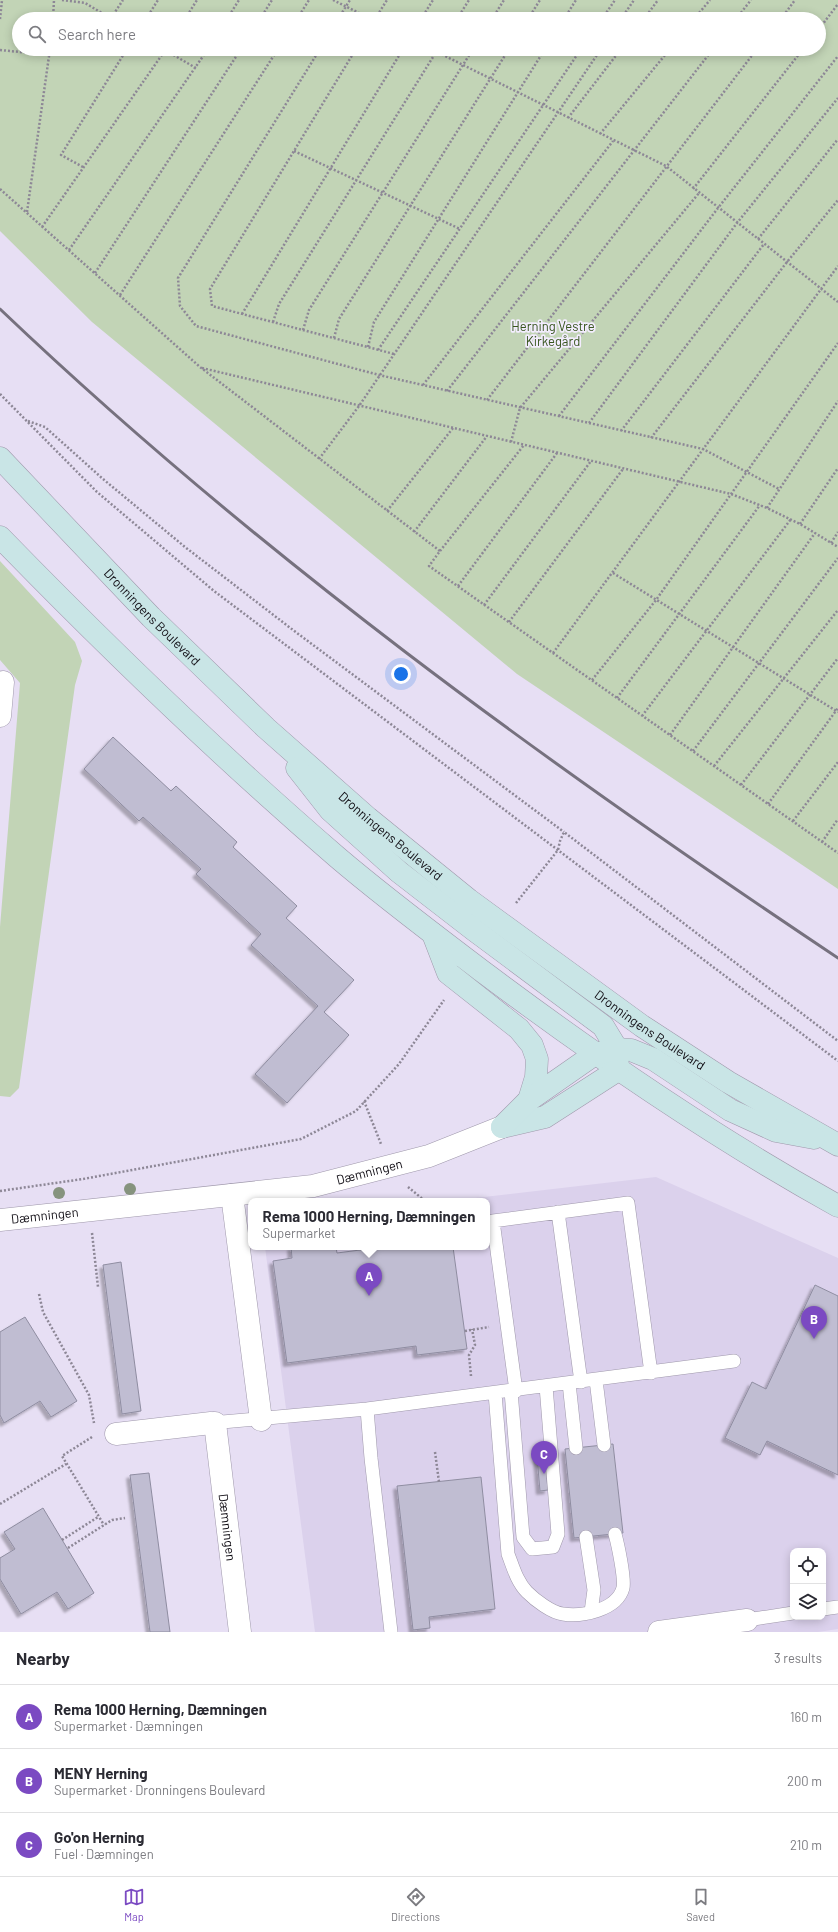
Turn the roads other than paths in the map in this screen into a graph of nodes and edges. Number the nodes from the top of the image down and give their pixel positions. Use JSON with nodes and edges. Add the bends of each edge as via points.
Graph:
{"nodes":[{"id":1,"x":0,"y":458,"type":"edge"},
{"id":2,"x":0,"y":537,"type":"edge"},
{"id":3,"x":3,"y":682,"type":"dead end"},
{"id":4,"x":0,"y":716,"type":"edge"},
{"id":5,"x":266,"y":728,"type":"junction"},
{"id":6,"x":433,"y":934,"type":"junction"},
{"id":7,"x":595,"y":1054,"type":"junction"},
{"id":8,"x":617,"y":1060,"type":"junction"},
{"id":9,"x":529,"y":1100,"type":"junction"},
{"id":10,"x":502,"y":1127,"type":"junction"},
{"id":11,"x":835,"y":1143,"type":"edge"},
{"id":12,"x":232,"y":1195,"type":"junction"},
{"id":13,"x":838,"y":1206,"type":"edge"},
{"id":14,"x":558,"y":1212,"type":"junction"},
{"id":15,"x":0,"y":1220,"type":"edge"},
{"id":16,"x":490,"y":1221,"type":"edge"},
{"id":17,"x":734,"y":1361,"type":"dead end"},
{"id":18,"x":651,"y":1372,"type":"junction"},
{"id":19,"x":596,"y":1380,"type":"junction"},
{"id":20,"x":575,"y":1383,"type":"junction"},
{"id":21,"x":546,"y":1386,"type":"junction"},
{"id":22,"x":514,"y":1391,"type":"junction"},
{"id":23,"x":495,"y":1393,"type":"junction"},
{"id":24,"x":367,"y":1409,"type":"junction"},
{"id":25,"x":261,"y":1420,"type":"junction"},
{"id":26,"x":213,"y":1423,"type":"junction"},
{"id":27,"x":106,"y":1435,"type":"road end"},
{"id":28,"x":604,"y":1445,"type":"dead end"},
{"id":29,"x":576,"y":1448,"type":"dead end"},
{"id":30,"x":614,"y":1534,"type":"dead end"},
{"id":31,"x":586,"y":1537,"type":"dead end"},
{"id":32,"x":838,"y":1607,"type":"edge"},
{"id":33,"x":826,"y":1609,"type":"edge"},
{"id":34,"x":591,"y":1612,"type":"junction"},
{"id":35,"x":790,"y":1613,"type":"edge"},
{"id":36,"x":747,"y":1620,"type":"joint"},
{"id":37,"x":240,"y":1632,"type":"edge"},
{"id":38,"x":391,"y":1632,"type":"edge"},
{"id":39,"x":659,"y":1632,"type":"edge"}],
"edges":[{"from":1,"to":5,"type":"main road","name":"Dronningens Boulevard","via":[[151,617]]},
{"from":2,"to":6,"type":"main road","via":[[114,653],[234,765],[338,858]]},
{"from":3,"to":4,"type":"street"},
{"from":5,"to":8,"type":"main road","via":[[330,810],[399,872],[603,1026]]},
{"from":5,"to":11,"type":"main road","name":"Dronningens Boulevard","via":[[368,818],[469,900],[649,1030],[728,1082]]},
{"from":6,"to":7,"type":"main road"},
{"from":6,"to":9,"type":"main road","via":[[448,973],[519,1029],[532,1045],[537,1065]]},
{"from":7,"to":8,"type":"main road"},
{"from":7,"to":9,"type":"main road"},
{"from":8,"to":10,"type":"main road","via":[[545,1117]]},
{"from":8,"to":11,"type":"main road","via":[[631,1050],[654,1059],[730,1110],[776,1131]]},
{"from":8,"to":13,"type":"main road","via":[[706,1127]]},
{"from":9,"to":10,"type":"main road"},
{"from":10,"to":12,"type":"street","name":"Dæmningen","via":[[442,1152],[393,1167],[313,1186]]},
{"from":12,"to":15,"type":"street","name":"Dæmningen"},
{"from":12,"to":25,"type":"street"},
{"from":14,"to":16,"type":"lane"},
{"from":14,"to":18,"type":"lane","via":[[628,1203]]},
{"from":14,"to":20,"type":"lane"},
{"from":16,"to":22,"type":"lane"},
{"from":17,"to":18,"type":"lane"},
{"from":18,"to":19,"type":"lane"},
{"from":19,"to":20,"type":"lane"},
{"from":19,"to":28,"type":"lane"},
{"from":20,"to":21,"type":"lane"},
{"from":20,"to":29,"type":"lane"},
{"from":21,"to":22,"type":"lane"},
{"from":21,"to":22,"type":"lane","via":[[558,1534],[553,1547],[532,1549],[523,1536]]},
{"from":22,"to":23,"type":"lane"},
{"from":23,"to":24,"type":"lane"},
{"from":23,"to":34,"type":"lane","via":[[508,1554],[515,1575],[525,1591],[538,1602],[562,1614]]},
{"from":24,"to":25,"type":"lane"},
{"from":24,"to":38,"type":"lane"},
{"from":25,"to":26,"type":"lane"},
{"from":26,"to":27,"type":"street"},
{"from":26,"to":37,"type":"street","name":"Dæmningen"},
{"from":30,"to":34,"type":"lane","via":[[619,1549],[623,1588],[615,1601],[602,1610]]},
{"from":31,"to":34,"type":"lane","via":[[594,1590]]},
{"from":32,"to":33,"type":"lane"},
{"from":35,"to":36,"type":"lane"},
{"from":36,"to":39,"type":"street"}]}
